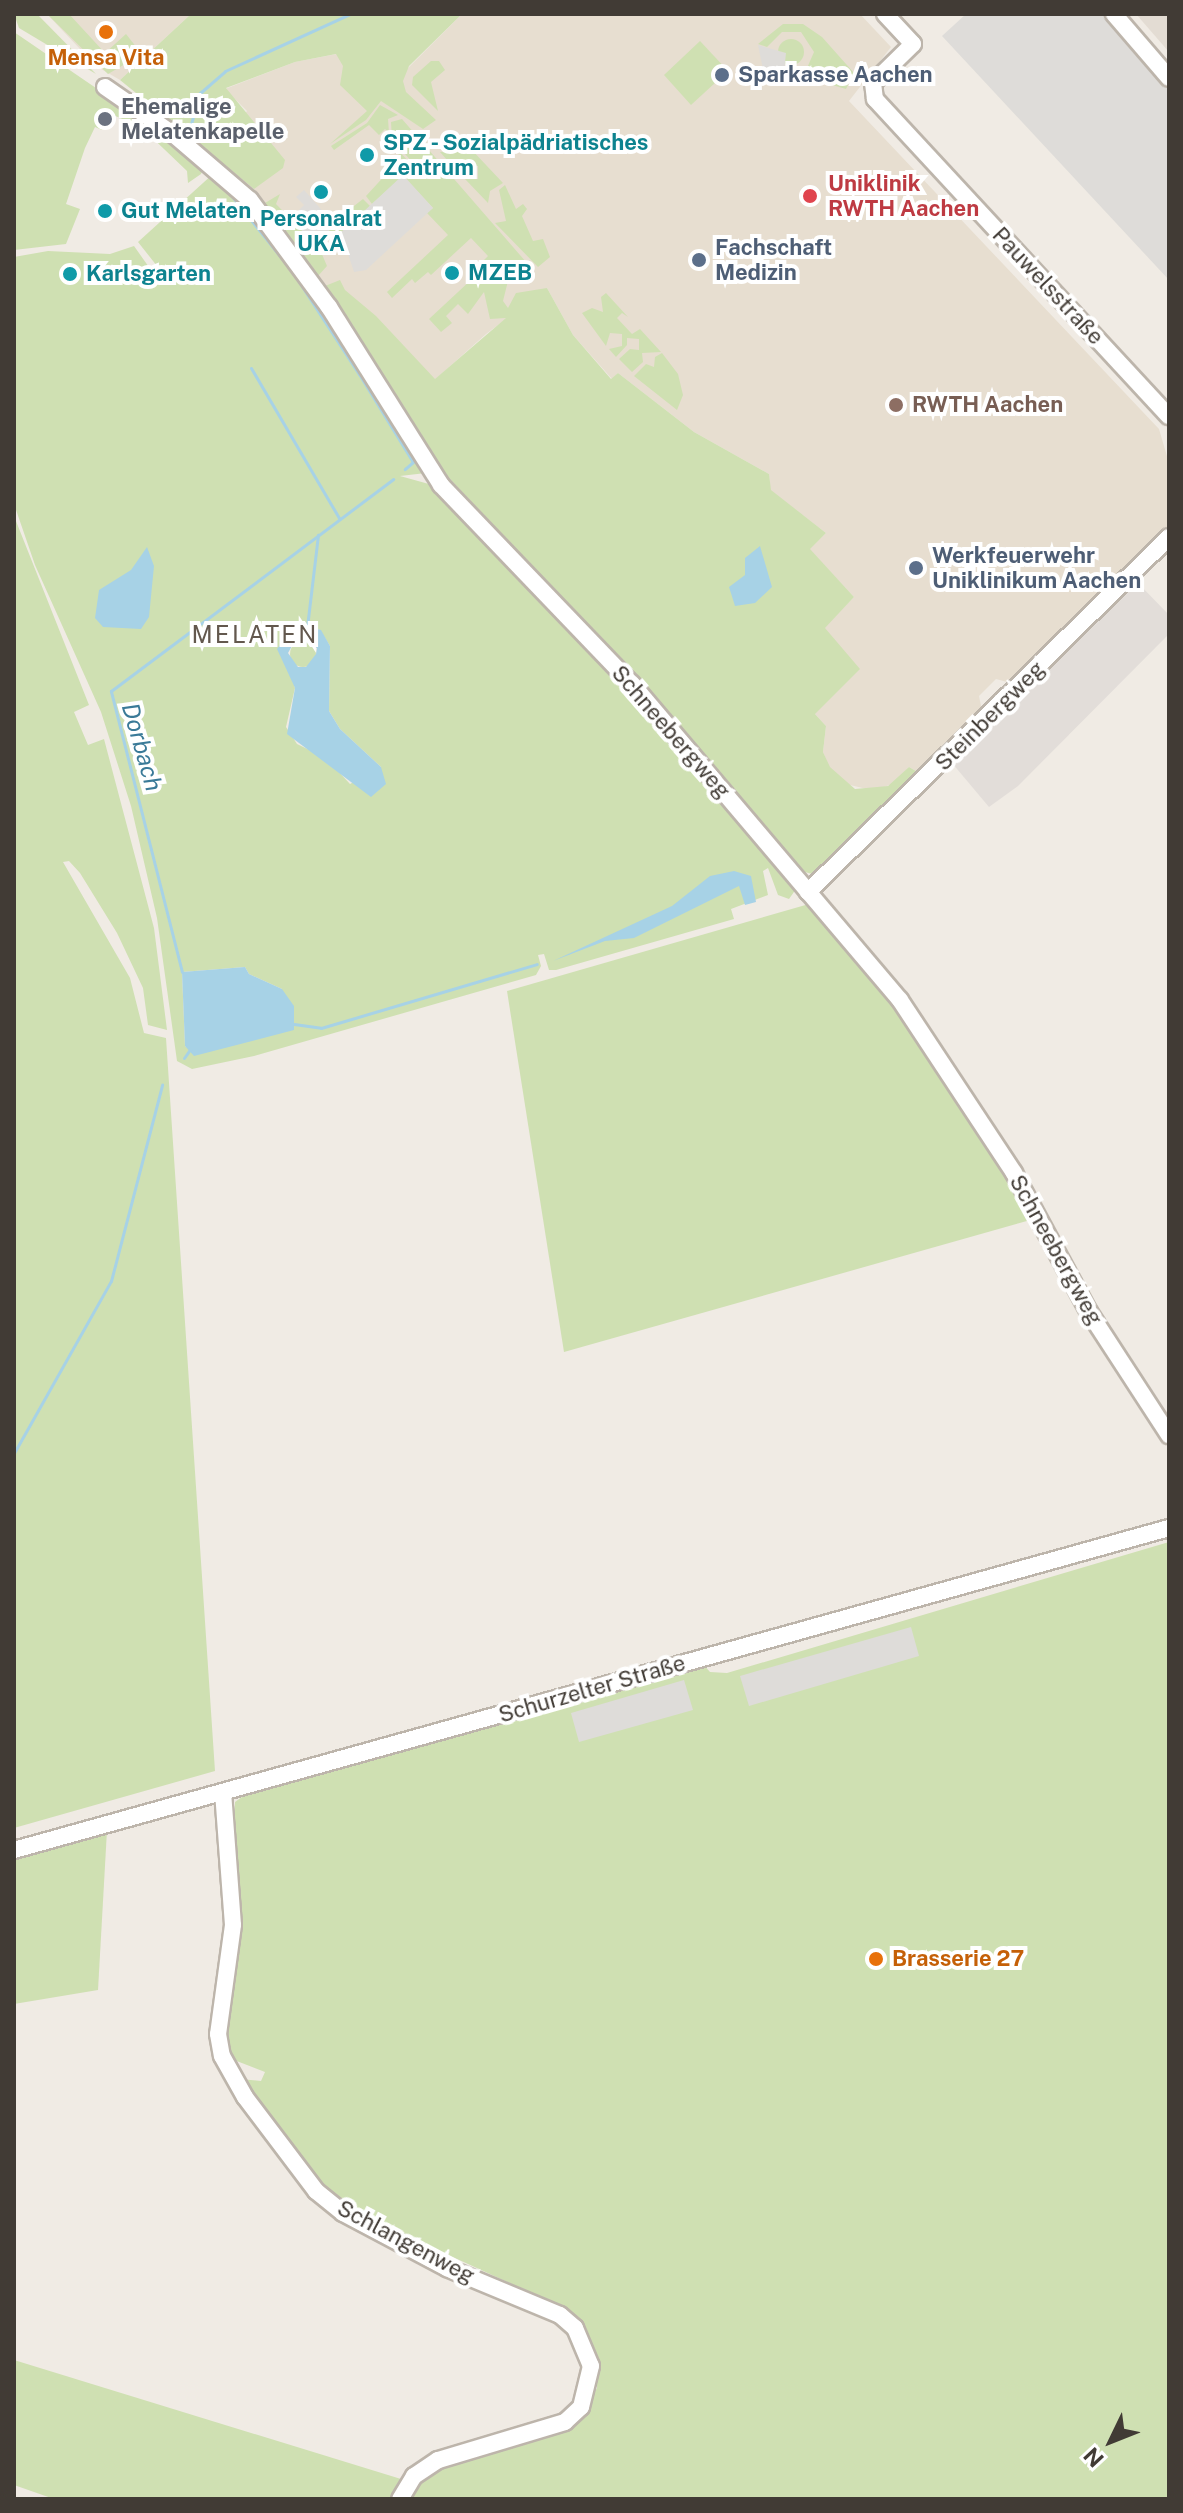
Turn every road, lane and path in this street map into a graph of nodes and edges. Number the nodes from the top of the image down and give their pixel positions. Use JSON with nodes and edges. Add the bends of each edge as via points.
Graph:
{"nodes":[{"id":1,"x":885,"y":14,"type":"edge"},
{"id":2,"x":1114,"y":14,"type":"edge"},
{"id":3,"x":1169,"y":78,"type":"edge"},
{"id":4,"x":105,"y":87,"type":"dead end"},
{"id":5,"x":1169,"y":416,"type":"edge"},
{"id":6,"x":1169,"y":537,"type":"edge"},
{"id":7,"x":808,"y":892,"type":"junction"},
{"id":8,"x":1169,"y":1435,"type":"edge"},
{"id":9,"x":1169,"y":1528,"type":"edge"},
{"id":10,"x":223,"y":1792,"type":"junction"},
{"id":11,"x":14,"y":1850,"type":"edge"},
{"id":12,"x":400,"y":2499,"type":"edge"}],
"edges":[{"from":1,"to":5,"type":"street","name":"Pauwelsstraße","via":[[913,44],[873,83],[875,99]]},
{"from":2,"to":3,"type":"street"},
{"from":4,"to":7,"type":"street","name":"Schneebergweg","via":[[183,141],[250,200],[329,307],[441,485],[632,684]]},
{"from":6,"to":7,"type":"street","name":"Steinbergweg"},
{"from":7,"to":8,"type":"street","name":"Schneebergweg","via":[[927,1036],[1014,1173],[1089,1312]]},
{"from":9,"to":10,"type":"street","name":"Schurzelter Straße"},
{"from":10,"to":11,"type":"street","name":"Schurzelter Straße"},
{"from":10,"to":12,"type":"street","name":"Schlangenweg","via":[[233,1925],[218,2034],[229,2071],[316,2191],[343,2213],[447,2268],[560,2315],[575,2328],[591,2366],[581,2407],[565,2422],[438,2460],[414,2476]]}]}
